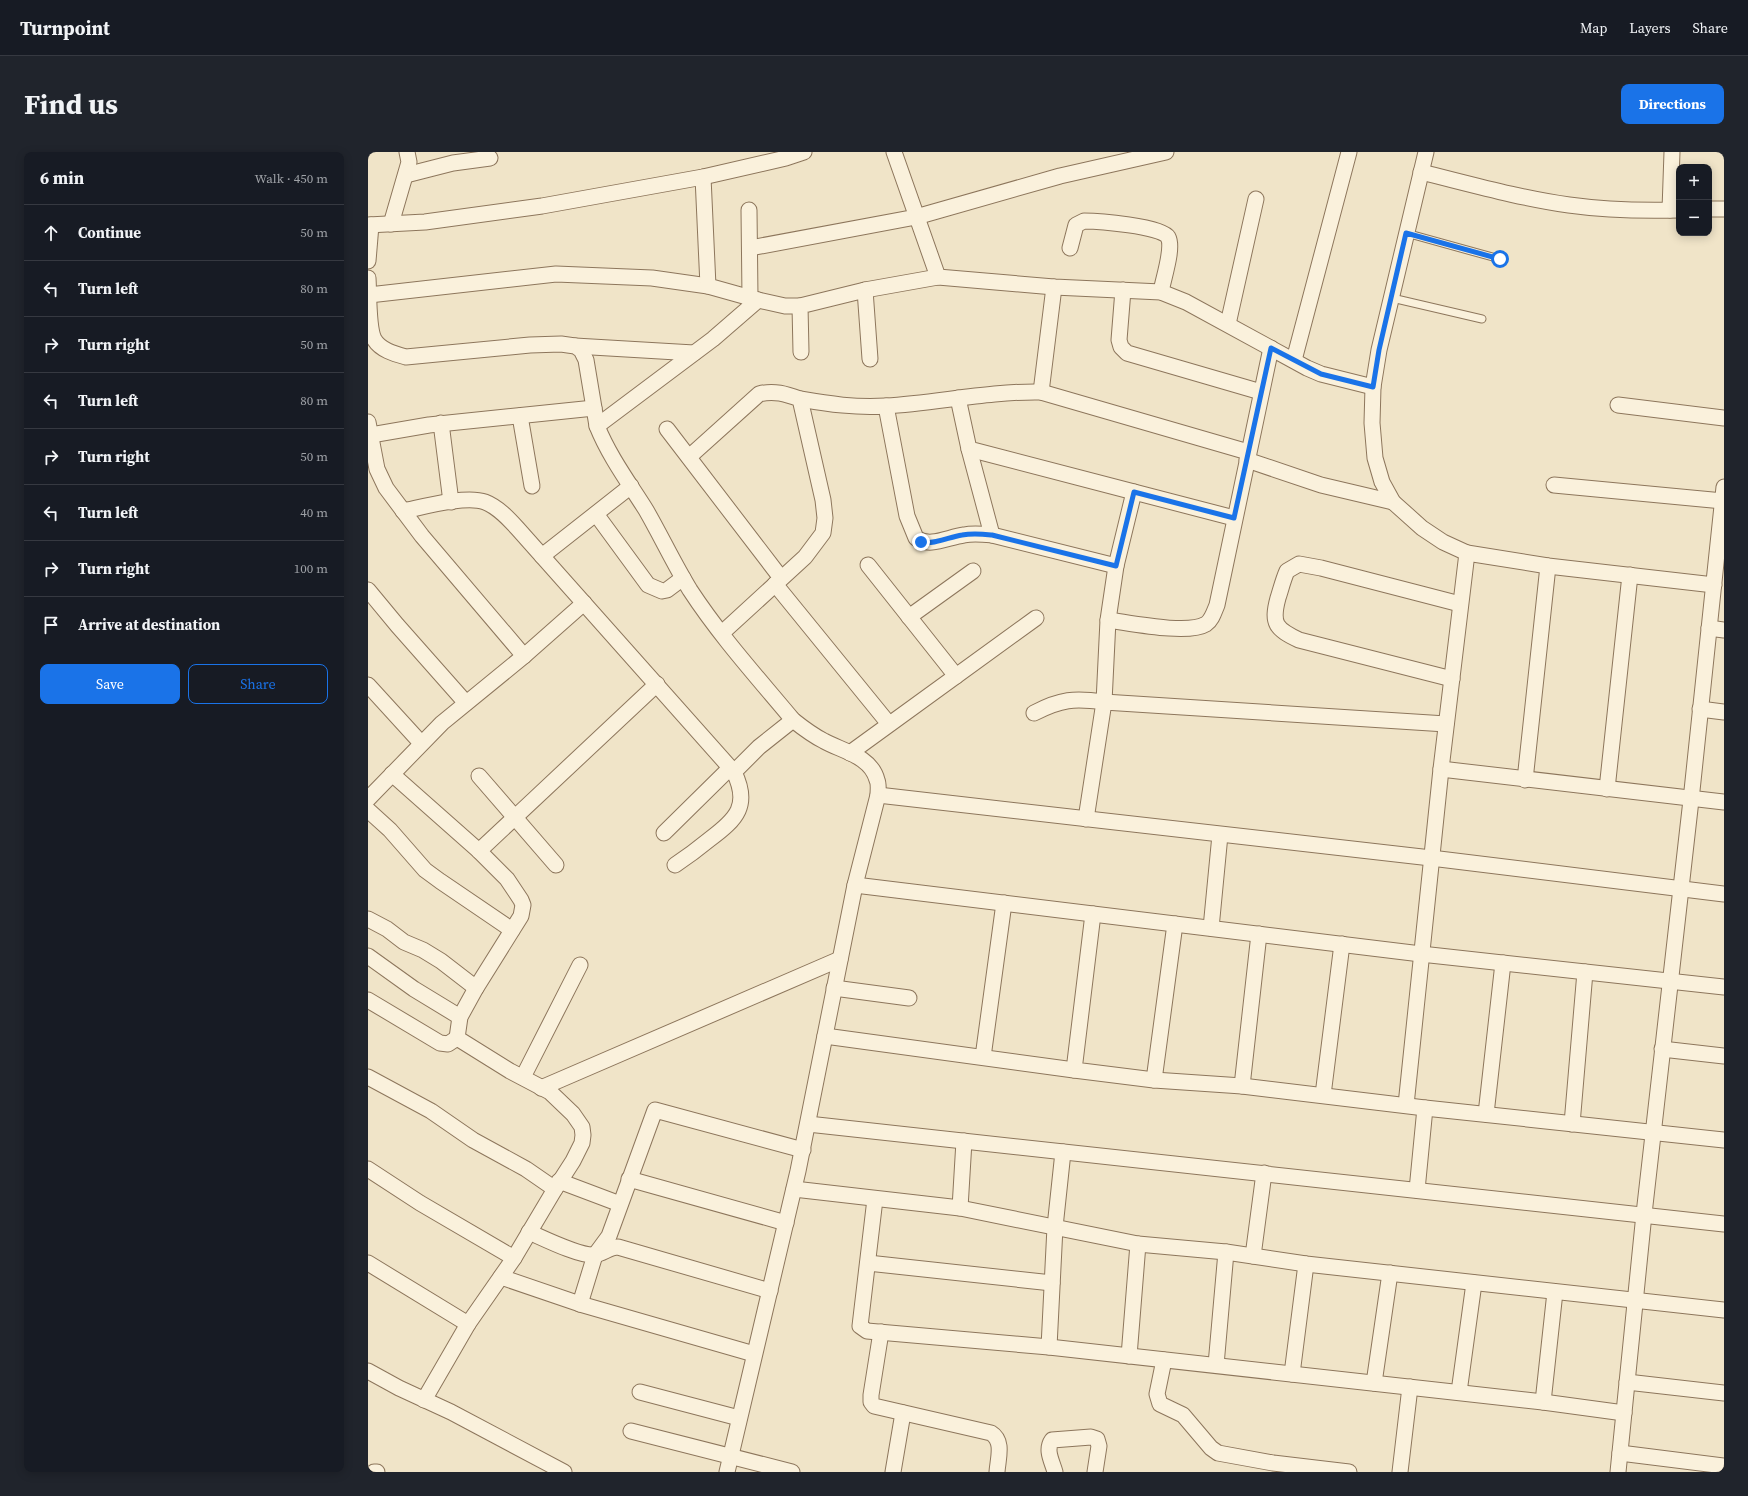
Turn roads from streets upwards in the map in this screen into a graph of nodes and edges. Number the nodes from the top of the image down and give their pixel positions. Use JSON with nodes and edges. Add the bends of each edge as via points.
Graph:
{"nodes":[{"id":1,"x":407,"y":152,"type":"edge"},
{"id":2,"x":804,"y":152,"type":"edge"},
{"id":3,"x":894,"y":152,"type":"edge"},
{"id":4,"x":1166,"y":152,"type":"edge"},
{"id":5,"x":1350,"y":152,"type":"edge"},
{"id":6,"x":1426,"y":152,"type":"edge"},
{"id":7,"x":1672,"y":152,"type":"edge"},
{"id":8,"x":490,"y":158,"type":"dead end"},
{"id":9,"x":1421,"y":172,"type":"junction"},
{"id":10,"x":406,"y":175,"type":"junction"},
{"id":11,"x":703,"y":176,"type":"junction"},
{"id":12,"x":1256,"y":199,"type":"dead end"},
{"id":13,"x":1712,"y":209,"type":"edge"},
{"id":14,"x":1724,"y":209,"type":"edge"},
{"id":15,"x":749,"y":210,"type":"dead end"},
{"id":16,"x":1674,"y":210,"type":"edge"},
{"id":17,"x":916,"y":217,"type":"junction"},
{"id":18,"x":391,"y":224,"type":"junction"},
{"id":19,"x":369,"y":225,"type":"edge"},
{"id":20,"x":750,"y":248,"type":"junction"},
{"id":21,"x":1070,"y":248,"type":"dead end"},
{"id":22,"x":368,"y":261,"type":"edge"},
{"id":23,"x":938,"y":277,"type":"junction"},
{"id":24,"x":368,"y":278,"type":"edge"},
{"id":25,"x":708,"y":286,"type":"junction"},
{"id":26,"x":1054,"y":287,"type":"junction"},
{"id":27,"x":866,"y":290,"type":"junction"},
{"id":28,"x":1123,"y":290,"type":"junction"},
{"id":29,"x":1161,"y":292,"type":"junction"},
{"id":30,"x":369,"y":295,"type":"junction"},
{"id":31,"x":754,"y":299,"type":"junction"},
{"id":32,"x":800,"y":306,"type":"junction"},
{"id":33,"x":1228,"y":324,"type":"junction"},
{"id":34,"x":371,"y":339,"type":"edge"},
{"id":35,"x":575,"y":346,"type":"junction"},
{"id":36,"x":1271,"y":348,"type":"junction"},
{"id":37,"x":802,"y":352,"type":"dead end"},
{"id":38,"x":694,"y":353,"type":"junction"},
{"id":39,"x":870,"y":359,"type":"dead end"},
{"id":40,"x":1294,"y":360,"type":"junction"},
{"id":41,"x":1373,"y":387,"type":"junction"},
{"id":42,"x":1041,"y":392,"type":"junction"},
{"id":43,"x":1261,"y":392,"type":"junction"},
{"id":44,"x":958,"y":398,"type":"junction"},
{"id":45,"x":800,"y":399,"type":"junction"},
{"id":46,"x":1618,"y":405,"type":"dead end"},
{"id":47,"x":886,"y":406,"type":"junction"},
{"id":48,"x":594,"y":408,"type":"junction"},
{"id":49,"x":520,"y":416,"type":"junction"},
{"id":50,"x":1724,"y":418,"type":"edge"},
{"id":51,"x":441,"y":423,"type":"junction"},
{"id":52,"x":597,"y":426,"type":"junction"},
{"id":53,"x":369,"y":429,"type":"edge"},
{"id":54,"x":667,"y":429,"type":"dead end"},
{"id":55,"x":969,"y":449,"type":"junction"},
{"id":56,"x":1248,"y":456,"type":"junction"},
{"id":57,"x":689,"y":457,"type":"junction"},
{"id":58,"x":372,"y":470,"type":"edge"},
{"id":59,"x":1554,"y":485,"type":"dead end"},
{"id":60,"x":532,"y":486,"type":"dead end"},
{"id":61,"x":631,"y":486,"type":"junction"},
{"id":62,"x":1134,"y":492,"type":"junction"},
{"id":63,"x":1723,"y":494,"type":"edge"},
{"id":64,"x":451,"y":502,"type":"junction"},
{"id":65,"x":1393,"y":502,"type":"junction"},
{"id":66,"x":403,"y":511,"type":"junction"},
{"id":67,"x":596,"y":514,"type":"junction"},
{"id":68,"x":1234,"y":518,"type":"junction"},
{"id":69,"x":992,"y":535,"type":"junction"},
{"id":70,"x":1721,"y":549,"type":"edge"},
{"id":71,"x":1467,"y":553,"type":"junction"},
{"id":72,"x":542,"y":556,"type":"junction"},
{"id":73,"x":868,"y":565,"type":"dead end"},
{"id":74,"x":1116,"y":566,"type":"junction"},
{"id":75,"x":1548,"y":566,"type":"junction"},
{"id":76,"x":973,"y":571,"type":"dead end"},
{"id":77,"x":1630,"y":575,"type":"junction"},
{"id":78,"x":683,"y":578,"type":"junction"},
{"id":79,"x":778,"y":581,"type":"junction"},
{"id":80,"x":1714,"y":585,"type":"junction"},
{"id":81,"x":368,"y":590,"type":"edge"},
{"id":82,"x":584,"y":603,"type":"junction"},
{"id":83,"x":1460,"y":604,"type":"junction"},
{"id":84,"x":909,"y":617,"type":"junction"},
{"id":85,"x":1036,"y":618,"type":"dead end"},
{"id":86,"x":1108,"y":620,"type":"junction"},
{"id":87,"x":1709,"y":628,"type":"junction"},
{"id":88,"x":1724,"y":630,"type":"edge"},
{"id":89,"x":722,"y":633,"type":"junction"},
{"id":90,"x":524,"y":656,"type":"junction"},
{"id":91,"x":956,"y":676,"type":"junction"},
{"id":92,"x":1452,"y":679,"type":"junction"},
{"id":93,"x":658,"y":684,"type":"junction"},
{"id":94,"x":368,"y":686,"type":"edge"},
{"id":95,"x":1104,"y":702,"type":"junction"},
{"id":96,"x":466,"y":703,"type":"junction"},
{"id":97,"x":1700,"y":709,"type":"junction"},
{"id":98,"x":1724,"y":712,"type":"edge"},
{"id":99,"x":1034,"y":713,"type":"dead end"},
{"id":100,"x":793,"y":720,"type":"junction"},
{"id":101,"x":889,"y":724,"type":"junction"},
{"id":102,"x":1446,"y":724,"type":"junction"},
{"id":103,"x":421,"y":743,"type":"junction"},
{"id":104,"x":850,"y":753,"type":"junction"},
{"id":105,"x":1441,"y":769,"type":"junction"},
{"id":106,"x":732,"y":770,"type":"junction"},
{"id":107,"x":392,"y":774,"type":"junction"},
{"id":108,"x":479,"y":776,"type":"dead end"},
{"id":109,"x":1525,"y":780,"type":"junction"},
{"id":110,"x":1607,"y":790,"type":"junction"},
{"id":111,"x":878,"y":795,"type":"junction"},
{"id":112,"x":368,"y":800,"type":"edge"},
{"id":113,"x":1691,"y":800,"type":"junction"},
{"id":114,"x":1724,"y":802,"type":"edge"},
{"id":115,"x":368,"y":810,"type":"edge"},
{"id":116,"x":516,"y":817,"type":"junction"},
{"id":117,"x":1086,"y":819,"type":"junction"},
{"id":118,"x":664,"y":833,"type":"dead end"},
{"id":119,"x":1220,"y":835,"type":"junction"},
{"id":120,"x":479,"y":851,"type":"junction"},
{"id":121,"x":1431,"y":858,"type":"junction"},
{"id":122,"x":556,"y":865,"type":"dead end"},
{"id":123,"x":675,"y":865,"type":"dead end"},
{"id":124,"x":855,"y":885,"type":"junction"},
{"id":125,"x":1680,"y":889,"type":"junction"},
{"id":126,"x":1724,"y":894,"type":"edge"},
{"id":127,"x":1004,"y":903,"type":"junction"},
{"id":128,"x":1093,"y":914,"type":"junction"},
{"id":129,"x":368,"y":919,"type":"edge"},
{"id":130,"x":1175,"y":924,"type":"junction"},
{"id":131,"x":1211,"y":928,"type":"junction"},
{"id":132,"x":512,"y":930,"type":"junction"},
{"id":133,"x":1259,"y":934,"type":"junction"},
{"id":134,"x":1342,"y":944,"type":"junction"},
{"id":135,"x":1421,"y":954,"type":"junction"},
{"id":136,"x":368,"y":956,"type":"edge"},
{"id":137,"x":840,"y":959,"type":"junction"},
{"id":138,"x":1503,"y":963,"type":"junction"},
{"id":139,"x":580,"y":965,"type":"dead end"},
{"id":140,"x":1585,"y":972,"type":"junction"},
{"id":141,"x":1670,"y":982,"type":"junction"},
{"id":142,"x":1724,"y":987,"type":"edge"},
{"id":143,"x":476,"y":988,"type":"junction"},
{"id":144,"x":834,"y":988,"type":"junction"},
{"id":145,"x":909,"y":998,"type":"dead end"},
{"id":146,"x":368,"y":1000,"type":"edge"},
{"id":147,"x":460,"y":1017,"type":"junction"},
{"id":148,"x":824,"y":1036,"type":"junction"},
{"id":149,"x":457,"y":1038,"type":"junction"},
{"id":150,"x":1662,"y":1049,"type":"junction"},
{"id":151,"x":1724,"y":1056,"type":"edge"},
{"id":152,"x":983,"y":1057,"type":"junction"},
{"id":153,"x":1074,"y":1070,"type":"junction"},
{"id":154,"x":368,"y":1077,"type":"edge"},
{"id":155,"x":523,"y":1078,"type":"junction"},
{"id":156,"x":1154,"y":1080,"type":"junction"},
{"id":157,"x":1242,"y":1086,"type":"junction"},
{"id":158,"x":541,"y":1088,"type":"junction"},
{"id":159,"x":1323,"y":1095,"type":"junction"},
{"id":160,"x":1406,"y":1105,"type":"junction"},
{"id":161,"x":1425,"y":1108,"type":"junction"},
{"id":162,"x":1486,"y":1114,"type":"junction"},
{"id":163,"x":808,"y":1124,"type":"junction"},
{"id":164,"x":1572,"y":1124,"type":"junction"},
{"id":165,"x":1653,"y":1133,"type":"junction"},
{"id":166,"x":1724,"y":1140,"type":"edge"},
{"id":167,"x":964,"y":1141,"type":"junction"},
{"id":168,"x":803,"y":1150,"type":"junction"},
{"id":169,"x":1063,"y":1152,"type":"junction"},
{"id":170,"x":368,"y":1169,"type":"edge"},
{"id":171,"x":1264,"y":1173,"type":"junction"},
{"id":172,"x":630,"y":1179,"type":"junction"},
{"id":173,"x":557,"y":1185,"type":"junction"},
{"id":174,"x":794,"y":1189,"type":"junction"},
{"id":175,"x":1417,"y":1190,"type":"junction"},
{"id":176,"x":876,"y":1199,"type":"junction"},
{"id":177,"x":620,"y":1204,"type":"junction"},
{"id":178,"x":960,"y":1208,"type":"junction"},
{"id":179,"x":1644,"y":1214,"type":"junction"},
{"id":180,"x":786,"y":1223,"type":"junction"},
{"id":181,"x":1724,"y":1224,"type":"edge"},
{"id":182,"x":1055,"y":1227,"type":"junction"},
{"id":183,"x":529,"y":1232,"type":"junction"},
{"id":184,"x":1138,"y":1244,"type":"junction"},
{"id":185,"x":1226,"y":1252,"type":"junction"},
{"id":186,"x":595,"y":1255,"type":"junction"},
{"id":187,"x":1253,"y":1256,"type":"junction"},
{"id":188,"x":514,"y":1258,"type":"junction"},
{"id":189,"x":368,"y":1263,"type":"edge"},
{"id":190,"x":868,"y":1263,"type":"junction"},
{"id":191,"x":1306,"y":1264,"type":"junction"},
{"id":192,"x":1390,"y":1273,"type":"junction"},
{"id":193,"x":501,"y":1277,"type":"junction"},
{"id":194,"x":1052,"y":1283,"type":"junction"},
{"id":195,"x":1474,"y":1283,"type":"junction"},
{"id":196,"x":770,"y":1291,"type":"junction"},
{"id":197,"x":1555,"y":1292,"type":"junction"},
{"id":198,"x":1635,"y":1301,"type":"junction"},
{"id":199,"x":580,"y":1304,"type":"junction"},
{"id":200,"x":1724,"y":1310,"type":"edge"},
{"id":201,"x":468,"y":1324,"type":"junction"},
{"id":202,"x":881,"y":1332,"type":"junction"},
{"id":203,"x":1049,"y":1347,"type":"junction"},
{"id":204,"x":754,"y":1354,"type":"junction"},
{"id":205,"x":1129,"y":1356,"type":"junction"},
{"id":206,"x":1164,"y":1360,"type":"junction"},
{"id":207,"x":1216,"y":1365,"type":"junction"},
{"id":208,"x":368,"y":1371,"type":"edge"},
{"id":209,"x":1292,"y":1374,"type":"junction"},
{"id":210,"x":1627,"y":1382,"type":"junction"},
{"id":211,"x":1374,"y":1383,"type":"junction"},
{"id":212,"x":1410,"y":1387,"type":"junction"},
{"id":213,"x":640,"y":1392,"type":"dead end"},
{"id":214,"x":1459,"y":1392,"type":"junction"},
{"id":215,"x":1724,"y":1393,"type":"edge"},
{"id":216,"x":424,"y":1400,"type":"junction"},
{"id":217,"x":1543,"y":1402,"type":"junction"},
{"id":218,"x":903,"y":1413,"type":"junction"},
{"id":219,"x":1624,"y":1413,"type":"junction"},
{"id":220,"x":739,"y":1418,"type":"junction"},
{"id":221,"x":631,"y":1431,"type":"dead end"},
{"id":222,"x":1620,"y":1453,"type":"junction"},
{"id":223,"x":730,"y":1457,"type":"junction"},
{"id":224,"x":1724,"y":1466,"type":"edge"},
{"id":225,"x":564,"y":1472,"type":"edge"},
{"id":226,"x":727,"y":1472,"type":"edge"},
{"id":227,"x":792,"y":1472,"type":"edge"},
{"id":228,"x":893,"y":1472,"type":"edge"},
{"id":229,"x":997,"y":1472,"type":"edge"},
{"id":230,"x":1055,"y":1472,"type":"edge"},
{"id":231,"x":1095,"y":1472,"type":"edge"},
{"id":232,"x":1349,"y":1472,"type":"edge"},
{"id":233,"x":1400,"y":1472,"type":"edge"},
{"id":234,"x":1618,"y":1472,"type":"edge"}],
"edges":[{"from":1,"to":10,"type":"street"},
{"from":2,"to":11,"type":"street"},
{"from":3,"to":17,"type":"street"},
{"from":4,"to":17,"type":"street","via":[[1060,176]]},
{"from":5,"to":40,"type":"street"},
{"from":6,"to":9,"type":"street"},
{"from":7,"to":16,"type":"street"},
{"from":8,"to":10,"type":"street","via":[[453,163]]},
{"from":9,"to":16,"type":"street","via":[[1571,206]]},
{"from":9,"to":41,"type":"street","via":[[1379,350]]},
{"from":10,"to":18,"type":"street"},
{"from":11,"to":18,"type":"street","via":[[542,206],[425,222]]},
{"from":11,"to":25,"type":"street"},
{"from":12,"to":33,"type":"street"},
{"from":13,"to":14,"type":"street"},
{"from":15,"to":20,"type":"street"},
{"from":17,"to":20,"type":"street"},
{"from":17,"to":23,"type":"street"},
{"from":18,"to":19,"type":"street"},
{"from":19,"to":22,"type":"street"},
{"from":20,"to":31,"type":"street"},
{"from":21,"to":29,"type":"street","via":[[1076,225],[1084,221],[1150,228],[1164,233],[1168,237],[1169,251]]},
{"from":23,"to":26,"type":"street"},
{"from":23,"to":27,"type":"street"},
{"from":24,"to":30,"type":"street"},
{"from":25,"to":30,"type":"street","via":[[644,277],[556,274]]},
{"from":25,"to":31,"type":"street"},
{"from":26,"to":28,"type":"street"},
{"from":26,"to":42,"type":"street"},
{"from":27,"to":32,"type":"street"},
{"from":27,"to":39,"type":"street"},
{"from":28,"to":29,"type":"street"},
{"from":28,"to":43,"type":"street","via":[[1119,340],[1127,353]]},
{"from":29,"to":33,"type":"street"},
{"from":30,"to":34,"type":"street"},
{"from":31,"to":32,"type":"street","via":[[785,306]]},
{"from":31,"to":38,"type":"street","via":[[731,324]]},
{"from":32,"to":37,"type":"street"},
{"from":33,"to":36,"type":"street"},
{"from":34,"to":35,"type":"street","via":[[394,354],[406,356],[530,345]]},
{"from":35,"to":38,"type":"street"},
{"from":35,"to":48,"type":"street","via":[[581,350],[586,360]]},
{"from":36,"to":40,"type":"street"},
{"from":36,"to":43,"type":"street"},
{"from":38,"to":52,"type":"street"},
{"from":40,"to":41,"type":"street","via":[[1321,374]]},
{"from":41,"to":65,"type":"street","via":[[1372,423],[1375,458],[1382,482]]},
{"from":42,"to":44,"type":"street"},
{"from":42,"to":56,"type":"street"},
{"from":43,"to":56,"type":"street"},
{"from":44,"to":47,"type":"street"},
{"from":44,"to":55,"type":"street"},
{"from":45,"to":47,"type":"street","via":[[851,406]]},
{"from":45,"to":57,"type":"street","via":[[778,392],[768,391],[759,394]]},
{"from":45,"to":79,"type":"street","via":[[823,500],[823,533],[814,546]]},
{"from":46,"to":50,"type":"street"},
{"from":47,"to":69,"type":"street","via":[[906,516],[916,538],[926,543],[976,533]]},
{"from":48,"to":49,"type":"street"},
{"from":48,"to":52,"type":"street"},
{"from":49,"to":51,"type":"street"},
{"from":49,"to":60,"type":"street"},
{"from":51,"to":53,"type":"street"},
{"from":51,"to":64,"type":"street"},
{"from":52,"to":61,"type":"street"},
{"from":53,"to":58,"type":"street"},
{"from":54,"to":57,"type":"street"},
{"from":55,"to":62,"type":"street"},
{"from":55,"to":69,"type":"street"},
{"from":56,"to":65,"type":"street","via":[[1321,485]]},
{"from":56,"to":68,"type":"street"},
{"from":57,"to":79,"type":"street"},
{"from":58,"to":66,"type":"street"},
{"from":59,"to":63,"type":"street"},
{"from":61,"to":67,"type":"street"},
{"from":61,"to":78,"type":"street"},
{"from":62,"to":68,"type":"street"},
{"from":62,"to":74,"type":"street"},
{"from":63,"to":70,"type":"street"},
{"from":64,"to":66,"type":"street"},
{"from":64,"to":72,"type":"street","via":[[476,500],[494,506]]},
{"from":65,"to":71,"type":"street","via":[[1422,528],[1443,542]]},
{"from":66,"to":90,"type":"street"},
{"from":67,"to":72,"type":"street"},
{"from":67,"to":78,"type":"street","via":[[648,585],[662,591]]},
{"from":68,"to":86,"type":"street","via":[[1216,605],[1208,623],[1191,629],[1177,629]]},
{"from":69,"to":74,"type":"street"},
{"from":70,"to":80,"type":"street"},
{"from":71,"to":75,"type":"street"},
{"from":71,"to":83,"type":"street"},
{"from":72,"to":82,"type":"street"},
{"from":73,"to":84,"type":"street"},
{"from":74,"to":86,"type":"street"},
{"from":75,"to":77,"type":"street"},
{"from":75,"to":109,"type":"street"},
{"from":76,"to":84,"type":"street"},
{"from":77,"to":80,"type":"street"},
{"from":77,"to":110,"type":"street"},
{"from":78,"to":89,"type":"street"},
{"from":79,"to":89,"type":"street"},
{"from":79,"to":101,"type":"street"},
{"from":80,"to":87,"type":"street"},
{"from":81,"to":96,"type":"street"},
{"from":82,"to":90,"type":"street"},
{"from":82,"to":93,"type":"street"},
{"from":83,"to":92,"type":"street"},
{"from":83,"to":92,"type":"street","via":[[1299,564],[1287,571],[1274,613],[1279,628],[1299,640]]},
{"from":84,"to":91,"type":"street"},
{"from":85,"to":91,"type":"street"},
{"from":86,"to":95,"type":"street"},
{"from":87,"to":88,"type":"street"},
{"from":87,"to":97,"type":"street"},
{"from":89,"to":100,"type":"street"},
{"from":90,"to":96,"type":"street"},
{"from":91,"to":101,"type":"street"},
{"from":92,"to":102,"type":"street"},
{"from":93,"to":106,"type":"street"},
{"from":93,"to":116,"type":"street"},
{"from":94,"to":103,"type":"street"},
{"from":95,"to":99,"type":"street","via":[[1073,699],[1047,706]]},
{"from":95,"to":102,"type":"street"},
{"from":95,"to":117,"type":"street"},
{"from":96,"to":103,"type":"street"},
{"from":97,"to":98,"type":"street"},
{"from":97,"to":113,"type":"street"},
{"from":100,"to":104,"type":"street","via":[[806,731]]},
{"from":100,"to":106,"type":"street"},
{"from":101,"to":104,"type":"street"},
{"from":102,"to":105,"type":"street"},
{"from":103,"to":107,"type":"street"},
{"from":104,"to":111,"type":"street","via":[[864,761],[872,770],[877,780]]},
{"from":105,"to":109,"type":"street"},
{"from":105,"to":121,"type":"street"},
{"from":106,"to":118,"type":"street"},
{"from":106,"to":123,"type":"street","via":[[742,794],[738,812],[728,826]]},
{"from":107,"to":112,"type":"street"},
{"from":107,"to":120,"type":"street"},
{"from":108,"to":116,"type":"street"},
{"from":109,"to":110,"type":"street"},
{"from":110,"to":113,"type":"street"},
{"from":111,"to":117,"type":"street"},
{"from":111,"to":124,"type":"street"},
{"from":113,"to":114,"type":"street"},
{"from":113,"to":125,"type":"street"},
{"from":115,"to":132,"type":"street","via":[[426,870]]},
{"from":116,"to":120,"type":"street"},
{"from":116,"to":122,"type":"street"},
{"from":117,"to":119,"type":"street"},
{"from":119,"to":121,"type":"street"},
{"from":119,"to":131,"type":"street"},
{"from":120,"to":132,"type":"street","via":[[507,879],[521,900],[523,911]]},
{"from":121,"to":125,"type":"street"},
{"from":121,"to":135,"type":"street"},
{"from":124,"to":127,"type":"street"},
{"from":124,"to":137,"type":"street"},
{"from":125,"to":126,"type":"street"},
{"from":125,"to":141,"type":"street"},
{"from":127,"to":128,"type":"street"},
{"from":127,"to":152,"type":"street"},
{"from":128,"to":130,"type":"street"},
{"from":128,"to":153,"type":"street"},
{"from":129,"to":143,"type":"street","via":[[441,961]]},
{"from":130,"to":131,"type":"street"},
{"from":130,"to":156,"type":"street"},
{"from":131,"to":133,"type":"street"},
{"from":132,"to":143,"type":"street"},
{"from":133,"to":134,"type":"street"},
{"from":133,"to":157,"type":"street"},
{"from":134,"to":135,"type":"street"},
{"from":134,"to":159,"type":"street"},
{"from":135,"to":138,"type":"street"},
{"from":135,"to":160,"type":"street"},
{"from":136,"to":147,"type":"street","via":[[414,989]]},
{"from":137,"to":144,"type":"street"},
{"from":137,"to":158,"type":"street"},
{"from":138,"to":140,"type":"street"},
{"from":138,"to":162,"type":"street"},
{"from":139,"to":155,"type":"street"},
{"from":140,"to":141,"type":"street"},
{"from":140,"to":164,"type":"street"},
{"from":141,"to":142,"type":"street"},
{"from":141,"to":150,"type":"street"},
{"from":143,"to":147,"type":"street"},
{"from":144,"to":145,"type":"street"},
{"from":144,"to":148,"type":"street"},
{"from":146,"to":149,"type":"street","via":[[440,1043],[448,1044]]},
{"from":147,"to":149,"type":"street"},
{"from":148,"to":152,"type":"street"},
{"from":148,"to":163,"type":"street"},
{"from":149,"to":155,"type":"street"},
{"from":150,"to":151,"type":"street"},
{"from":150,"to":165,"type":"street"},
{"from":152,"to":153,"type":"street"},
{"from":153,"to":156,"type":"street"},
{"from":154,"to":173,"type":"street","via":[[431,1111],[473,1140]]},
{"from":155,"to":158,"type":"street"},
{"from":156,"to":157,"type":"street"},
{"from":157,"to":159,"type":"street"},
{"from":158,"to":173,"type":"street","via":[[550,1092],[573,1114],[582,1127],[582,1143]]},
{"from":159,"to":160,"type":"street"},
{"from":160,"to":161,"type":"street"},
{"from":161,"to":162,"type":"street"},
{"from":161,"to":175,"type":"street"},
{"from":162,"to":164,"type":"street"},
{"from":163,"to":167,"type":"street"},
{"from":163,"to":168,"type":"street"},
{"from":164,"to":165,"type":"street"},
{"from":165,"to":166,"type":"street"},
{"from":165,"to":179,"type":"street"},
{"from":167,"to":169,"type":"street"},
{"from":167,"to":178,"type":"street"},
{"from":168,"to":172,"type":"street","via":[[655,1110]]},
{"from":168,"to":174,"type":"street"},
{"from":169,"to":171,"type":"street"},
{"from":169,"to":182,"type":"street"},
{"from":170,"to":188,"type":"street"},
{"from":171,"to":175,"type":"street"},
{"from":171,"to":187,"type":"street"},
{"from":172,"to":177,"type":"street"},
{"from":172,"to":180,"type":"street"},
{"from":173,"to":177,"type":"street"},
{"from":173,"to":183,"type":"street"},
{"from":174,"to":176,"type":"street"},
{"from":174,"to":180,"type":"street"},
{"from":175,"to":179,"type":"street"},
{"from":176,"to":178,"type":"street"},
{"from":176,"to":190,"type":"street"},
{"from":177,"to":186,"type":"street","via":[[609,1236]]},
{"from":178,"to":182,"type":"street"},
{"from":179,"to":181,"type":"street"},
{"from":179,"to":198,"type":"street"},
{"from":180,"to":196,"type":"street"},
{"from":182,"to":184,"type":"street"},
{"from":182,"to":194,"type":"street"},
{"from":183,"to":186,"type":"street","via":[[581,1253]]},
{"from":183,"to":188,"type":"street"},
{"from":184,"to":185,"type":"street"},
{"from":184,"to":205,"type":"street"},
{"from":185,"to":187,"type":"street"},
{"from":185,"to":207,"type":"street"},
{"from":186,"to":196,"type":"street","via":[[618,1247]]},
{"from":186,"to":199,"type":"street"},
{"from":187,"to":191,"type":"street"},
{"from":188,"to":193,"type":"street"},
{"from":189,"to":201,"type":"street"},
{"from":190,"to":194,"type":"street"},
{"from":190,"to":202,"type":"street","via":[[860,1326],[867,1331]]},
{"from":191,"to":192,"type":"street"},
{"from":191,"to":209,"type":"street"},
{"from":192,"to":195,"type":"street"},
{"from":192,"to":211,"type":"street"},
{"from":193,"to":199,"type":"street"},
{"from":193,"to":201,"type":"street"},
{"from":194,"to":203,"type":"street"},
{"from":195,"to":197,"type":"street"},
{"from":195,"to":214,"type":"street"},
{"from":196,"to":204,"type":"street"},
{"from":197,"to":198,"type":"street"},
{"from":197,"to":217,"type":"street"},
{"from":198,"to":200,"type":"street"},
{"from":198,"to":210,"type":"street"},
{"from":199,"to":204,"type":"street"},
{"from":201,"to":216,"type":"street"},
{"from":202,"to":203,"type":"street"},
{"from":202,"to":218,"type":"street","via":[[871,1402],[874,1406]]},
{"from":203,"to":205,"type":"street"},
{"from":204,"to":220,"type":"street"},
{"from":205,"to":206,"type":"street"},
{"from":206,"to":207,"type":"street"},
{"from":206,"to":232,"type":"street","via":[[1157,1394],[1160,1404],[1183,1415],[1218,1453],[1273,1464]]},
{"from":207,"to":209,"type":"street"},
{"from":208,"to":216,"type":"street"},
{"from":209,"to":211,"type":"street"},
{"from":210,"to":215,"type":"street"},
{"from":210,"to":219,"type":"street"},
{"from":211,"to":212,"type":"street"},
{"from":212,"to":214,"type":"street"},
{"from":212,"to":233,"type":"street"},
{"from":213,"to":220,"type":"street"},
{"from":214,"to":217,"type":"street"},
{"from":216,"to":225,"type":"street"},
{"from":217,"to":219,"type":"street"},
{"from":218,"to":228,"type":"street"},
{"from":218,"to":229,"type":"street","via":[[991,1432],[997,1436],[999,1442]]},
{"from":219,"to":222,"type":"street"},
{"from":220,"to":223,"type":"street"},
{"from":221,"to":223,"type":"street"},
{"from":222,"to":224,"type":"street"},
{"from":222,"to":234,"type":"street"},
{"from":223,"to":226,"type":"street"},
{"from":223,"to":227,"type":"street"},
{"from":230,"to":231,"type":"street","via":[[1048,1451],[1048,1445],[1052,1440],[1091,1437],[1097,1439],[1099,1446]]}]}
